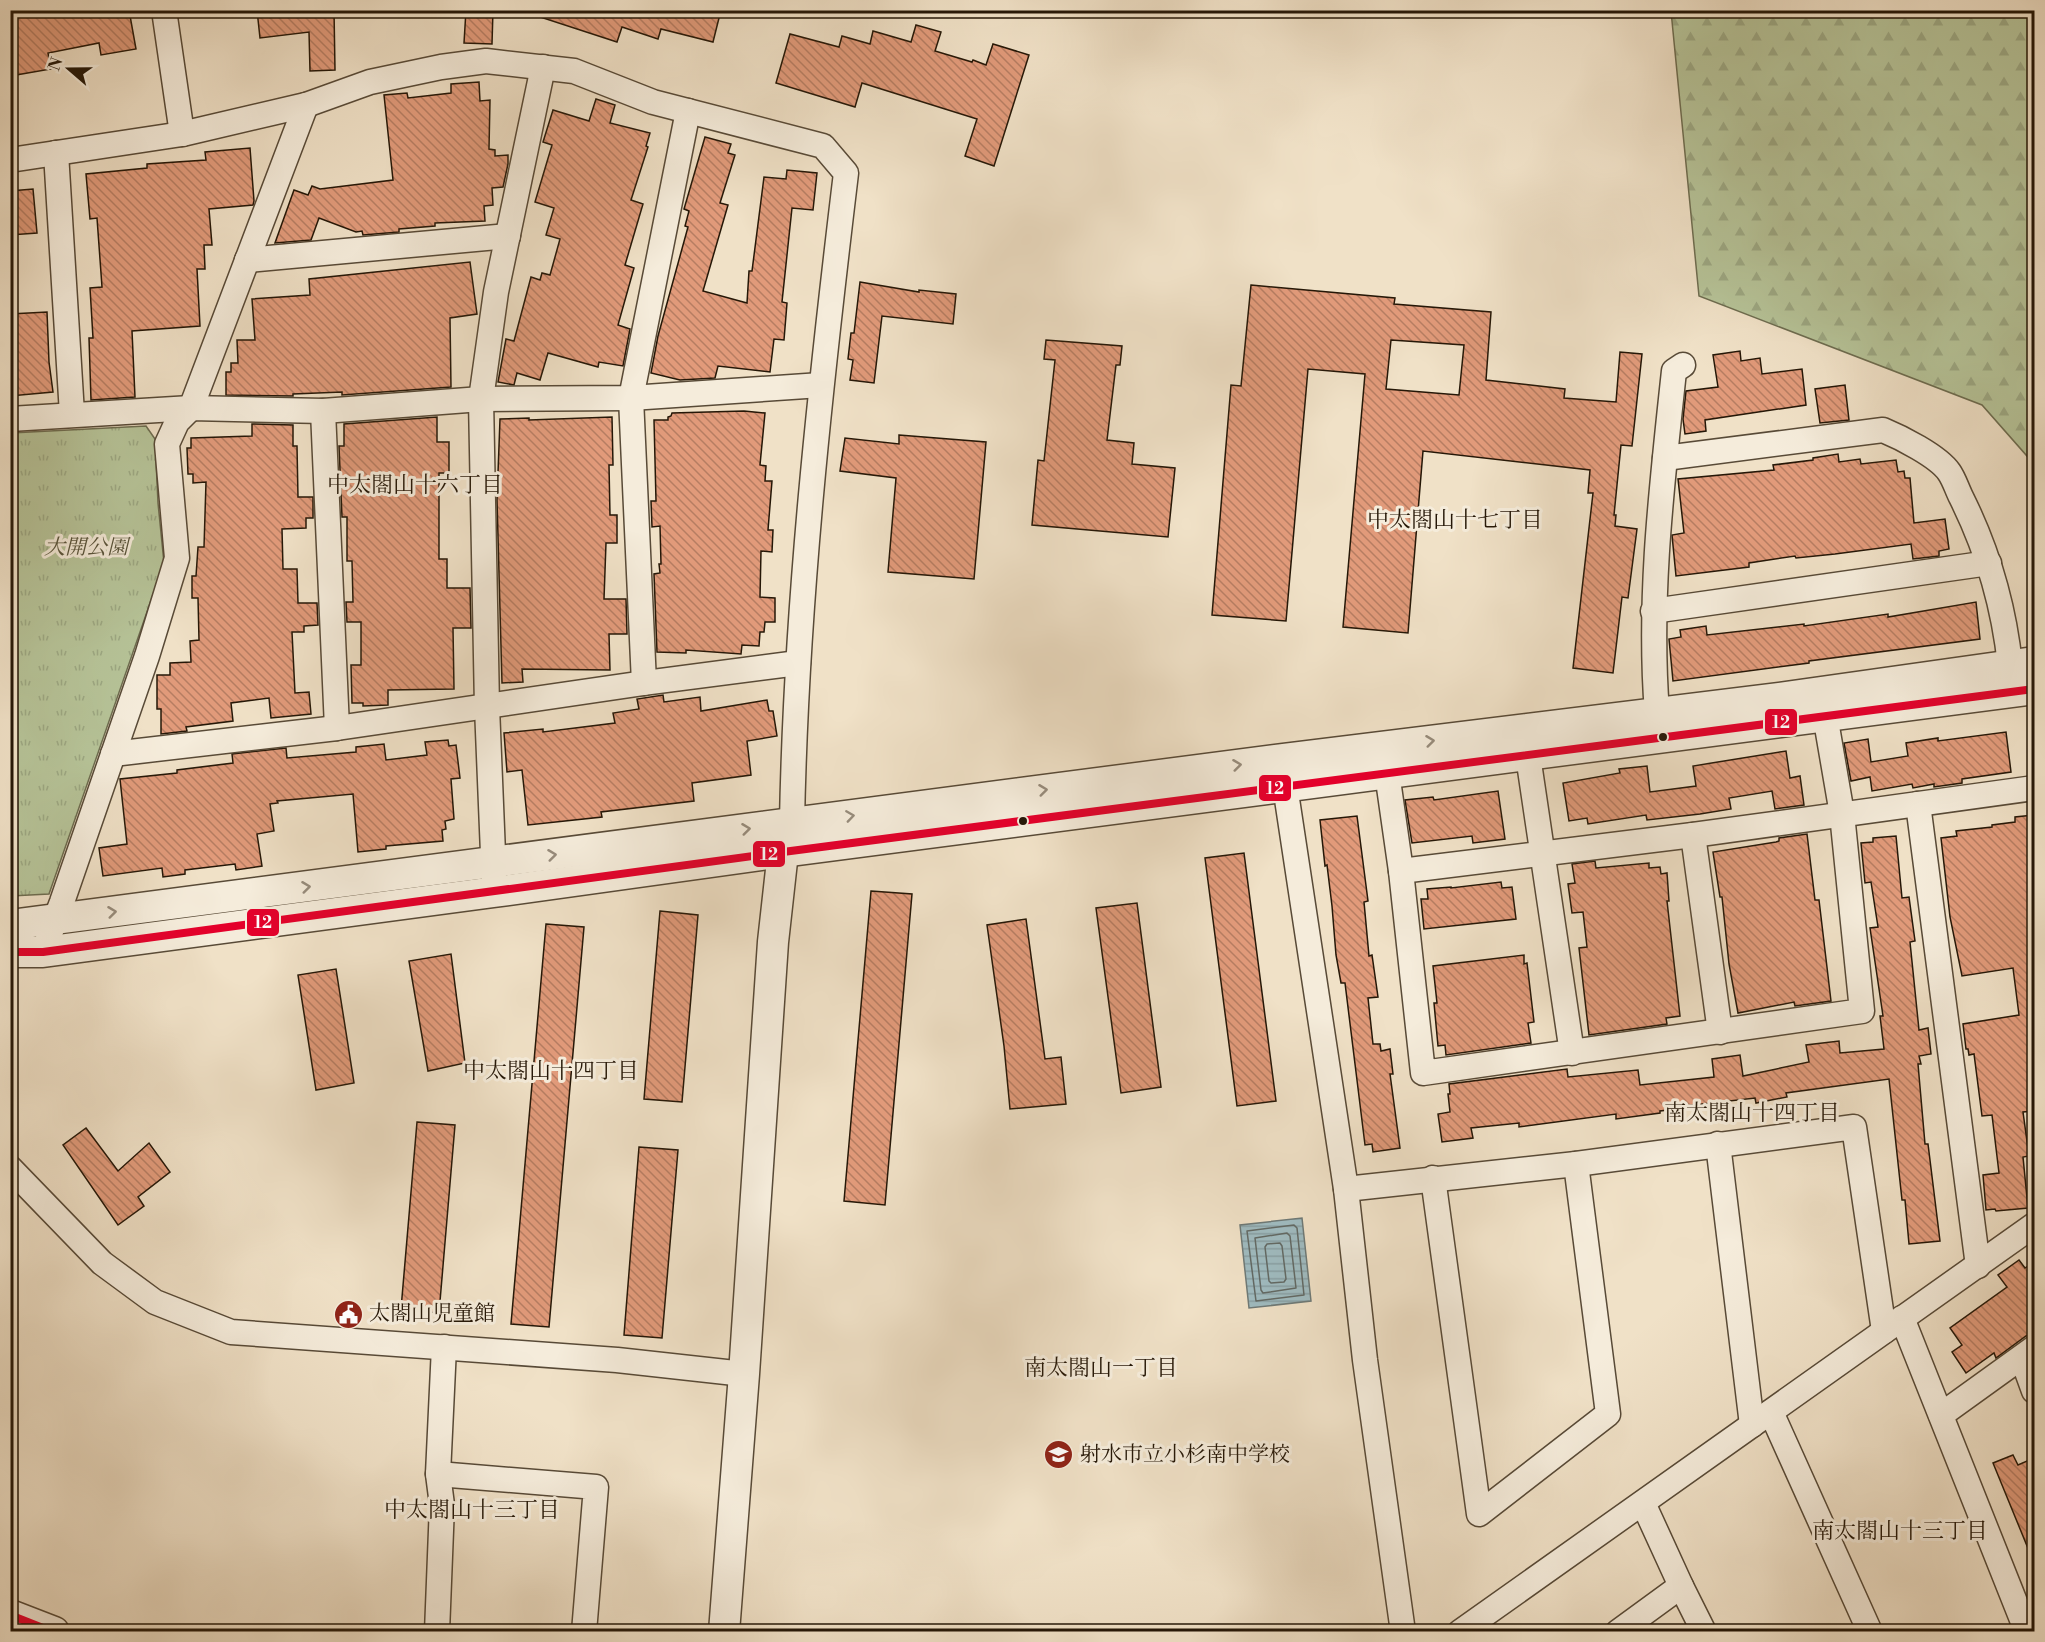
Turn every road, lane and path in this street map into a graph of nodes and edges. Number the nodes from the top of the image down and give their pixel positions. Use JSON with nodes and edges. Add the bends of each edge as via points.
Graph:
{"nodes":[{"id":1,"x":164,"y":10,"type":"edge"},
{"id":2,"x":543,"y":67,"type":"junction"},
{"id":3,"x":306,"y":105,"type":"junction"},
{"id":4,"x":688,"y":111,"type":"junction"},
{"id":5,"x":182,"y":134,"type":"junction"},
{"id":6,"x":56,"y":153,"type":"junction"},
{"id":7,"x":10,"y":160,"type":"edge"},
{"id":8,"x":508,"y":236,"type":"junction"},
{"id":9,"x":247,"y":260,"type":"junction"},
{"id":10,"x":1683,"y":365,"type":"dead end"},
{"id":11,"x":821,"y":385,"type":"junction"},
{"id":12,"x":631,"y":398,"type":"junction"},
{"id":13,"x":481,"y":399,"type":"junction"},
{"id":14,"x":191,"y":408,"type":"junction"},
{"id":15,"x":322,"y":411,"type":"junction"},
{"id":16,"x":72,"y":414,"type":"junction"},
{"id":17,"x":10,"y":419,"type":"edge"},
{"id":18,"x":1665,"y":458,"type":"junction"},
{"id":19,"x":1989,"y":563,"type":"junction"},
{"id":20,"x":1653,"y":611,"type":"junction"},
{"id":21,"x":798,"y":663,"type":"junction"},
{"id":22,"x":2022,"y":664,"type":"edge"},
{"id":23,"x":644,"y":683,"type":"junction"},
{"id":24,"x":2034,"y":689,"type":"edge"},
{"id":25,"x":487,"y":707,"type":"junction"},
{"id":26,"x":1657,"y":712,"type":"junction"},
{"id":27,"x":1825,"y":715,"type":"junction"},
{"id":28,"x":337,"y":728,"type":"junction"},
{"id":29,"x":113,"y":754,"type":"junction"},
{"id":30,"x":1528,"y":756,"type":"junction"},
{"id":31,"x":1387,"y":773,"type":"junction"},
{"id":32,"x":1284,"y":786,"type":"junction"},
{"id":33,"x":2034,"y":788,"type":"edge"},
{"id":34,"x":1918,"y":804,"type":"junction"},
{"id":35,"x":1842,"y":814,"type":"junction"},
{"id":36,"x":792,"y":824,"type":"junction"},
{"id":37,"x":1693,"y":835,"type":"junction"},
{"id":38,"x":783,"y":852,"type":"junction"},
{"id":39,"x":1544,"y":853,"type":"junction"},
{"id":40,"x":494,"y":862,"type":"junction"},
{"id":41,"x":1401,"y":871,"type":"junction"},
{"id":42,"x":494,"y":892,"type":"junction"},
{"id":43,"x":54,"y":920,"type":"junction"},
{"id":44,"x":10,"y":925,"type":"edge"},
{"id":45,"x":10,"y":952,"type":"edge"},
{"id":46,"x":43,"y":952,"type":"junction"},
{"id":47,"x":1720,"y":1032,"type":"junction"},
{"id":48,"x":1572,"y":1053,"type":"junction"},
{"id":49,"x":1718,"y":1144,"type":"junction"},
{"id":50,"x":1576,"y":1164,"type":"junction"},
{"id":51,"x":10,"y":1168,"type":"edge"},
{"id":52,"x":1433,"y":1179,"type":"junction"},
{"id":53,"x":1346,"y":1189,"type":"junction"},
{"id":54,"x":2034,"y":1225,"type":"edge"},
{"id":55,"x":1978,"y":1266,"type":"junction"},
{"id":56,"x":1893,"y":1324,"type":"junction"},
{"id":57,"x":444,"y":1347,"type":"junction"},
{"id":58,"x":2028,"y":1353,"type":"edge"},
{"id":59,"x":744,"y":1374,"type":"junction"},
{"id":60,"x":2034,"y":1391,"type":"edge"},
{"id":61,"x":1941,"y":1415,"type":"junction"},
{"id":62,"x":1761,"y":1419,"type":"junction"},
{"id":63,"x":438,"y":1474,"type":"junction"},
{"id":64,"x":1643,"y":1503,"type":"junction"},
{"id":65,"x":1681,"y":1586,"type":"junction"},
{"id":66,"x":10,"y":1615,"type":"edge"},
{"id":67,"x":54,"y":1632,"type":"edge"},
{"id":68,"x":437,"y":1632,"type":"edge"},
{"id":69,"x":584,"y":1632,"type":"edge"},
{"id":70,"x":724,"y":1632,"type":"edge"},
{"id":71,"x":1403,"y":1632,"type":"edge"},
{"id":72,"x":1460,"y":1632,"type":"edge"},
{"id":73,"x":1618,"y":1632,"type":"edge"},
{"id":74,"x":1704,"y":1632,"type":"edge"},
{"id":75,"x":1870,"y":1632,"type":"edge"},
{"id":76,"x":2027,"y":1632,"type":"edge"}],
"edges":[{"from":1,"to":5,"type":"street"},
{"from":2,"to":3,"type":"street","via":[[486,61],[441,67],[370,82]]},
{"from":2,"to":4,"type":"street","via":[[574,71]]},
{"from":2,"to":8,"type":"street"},
{"from":3,"to":5,"type":"street"},
{"from":3,"to":9,"type":"street"},
{"from":4,"to":11,"type":"street","via":[[823,147],[846,173]]},
{"from":4,"to":12,"type":"street"},
{"from":5,"to":6,"type":"street"},
{"from":6,"to":7,"type":"street"},
{"from":6,"to":16,"type":"street"},
{"from":8,"to":9,"type":"street"},
{"from":8,"to":13,"type":"street"},
{"from":9,"to":14,"type":"street"},
{"from":10,"to":18,"type":"street","via":[[1674,371]]},
{"from":11,"to":12,"type":"street"},
{"from":11,"to":21,"type":"street"},
{"from":12,"to":13,"type":"street"},
{"from":12,"to":23,"type":"street"},
{"from":13,"to":15,"type":"street"},
{"from":13,"to":25,"type":"street"},
{"from":14,"to":15,"type":"street"},
{"from":14,"to":16,"type":"street"},
{"from":14,"to":29,"type":"street","via":[[177,422],[167,444],[177,558]]},
{"from":15,"to":28,"type":"street"},
{"from":16,"to":17,"type":"street"},
{"from":18,"to":19,"type":"street","via":[[1883,430],[1909,441],[1948,470]]},
{"from":18,"to":20,"type":"street"},
{"from":19,"to":20,"type":"street"},
{"from":19,"to":22,"type":"street","via":[[2008,644]]},
{"from":20,"to":26,"type":"street"},
{"from":21,"to":23,"type":"street"},
{"from":21,"to":36,"type":"street"},
{"from":22,"to":26,"type":"street"},
{"from":23,"to":25,"type":"street"},
{"from":24,"to":27,"type":"street"},
{"from":25,"to":28,"type":"street"},
{"from":25,"to":40,"type":"street"},
{"from":36,"to":26,"type":"street","one_way":true},
{"from":27,"to":30,"type":"street"},
{"from":27,"to":35,"type":"street"},
{"from":28,"to":29,"type":"street"},
{"from":29,"to":43,"type":"street"},
{"from":30,"to":31,"type":"street"},
{"from":30,"to":39,"type":"street"},
{"from":31,"to":32,"type":"street"},
{"from":31,"to":41,"type":"street"},
{"from":32,"to":38,"type":"street"},
{"from":32,"to":53,"type":"street"},
{"from":33,"to":34,"type":"street"},
{"from":34,"to":35,"type":"street"},
{"from":34,"to":55,"type":"street"},
{"from":35,"to":37,"type":"street"},
{"from":35,"to":47,"type":"street","via":[[1862,1011]]},
{"from":36,"to":38,"type":"street"},
{"from":40,"to":36,"type":"street","one_way":true},
{"from":37,"to":39,"type":"street"},
{"from":37,"to":47,"type":"street"},
{"from":38,"to":42,"type":"street"},
{"from":38,"to":59,"type":"street","via":[[772,954]]},
{"from":39,"to":41,"type":"street"},
{"from":39,"to":48,"type":"street"},
{"from":40,"to":42,"type":"street"},
{"from":43,"to":40,"type":"street","one_way":true},
{"from":41,"to":48,"type":"street","via":[[1423,1073]]},
{"from":42,"to":46,"type":"street"},
{"from":43,"to":44,"type":"street"},
{"from":43,"to":46,"type":"street"},
{"from":45,"to":46,"type":"street"},
{"from":47,"to":48,"type":"street"},
{"from":49,"to":50,"type":"street"},
{"from":49,"to":56,"type":"street","via":[[1854,1127]]},
{"from":49,"to":62,"type":"street"},
{"from":50,"to":52,"type":"street"},
{"from":50,"to":52,"type":"street","via":[[1608,1414],[1479,1514]]},
{"from":51,"to":57,"type":"street","via":[[102,1263],[155,1302],[231,1332]]},
{"from":52,"to":53,"type":"street"},
{"from":53,"to":71,"type":"street"},
{"from":54,"to":55,"type":"street"},
{"from":55,"to":56,"type":"street"},
{"from":56,"to":61,"type":"street"},
{"from":56,"to":62,"type":"street"},
{"from":57,"to":59,"type":"street"},
{"from":57,"to":63,"type":"street"},
{"from":58,"to":60,"type":"street"},
{"from":58,"to":61,"type":"street"},
{"from":59,"to":70,"type":"street"},
{"from":61,"to":76,"type":"street"},
{"from":62,"to":64,"type":"street"},
{"from":62,"to":75,"type":"street"},
{"from":63,"to":68,"type":"street","via":[[442,1505]]},
{"from":63,"to":69,"type":"street","via":[[596,1487]]},
{"from":64,"to":65,"type":"street"},
{"from":64,"to":72,"type":"street"},
{"from":65,"to":73,"type":"street"},
{"from":65,"to":74,"type":"street"},
{"from":66,"to":67,"type":"street"}]}
